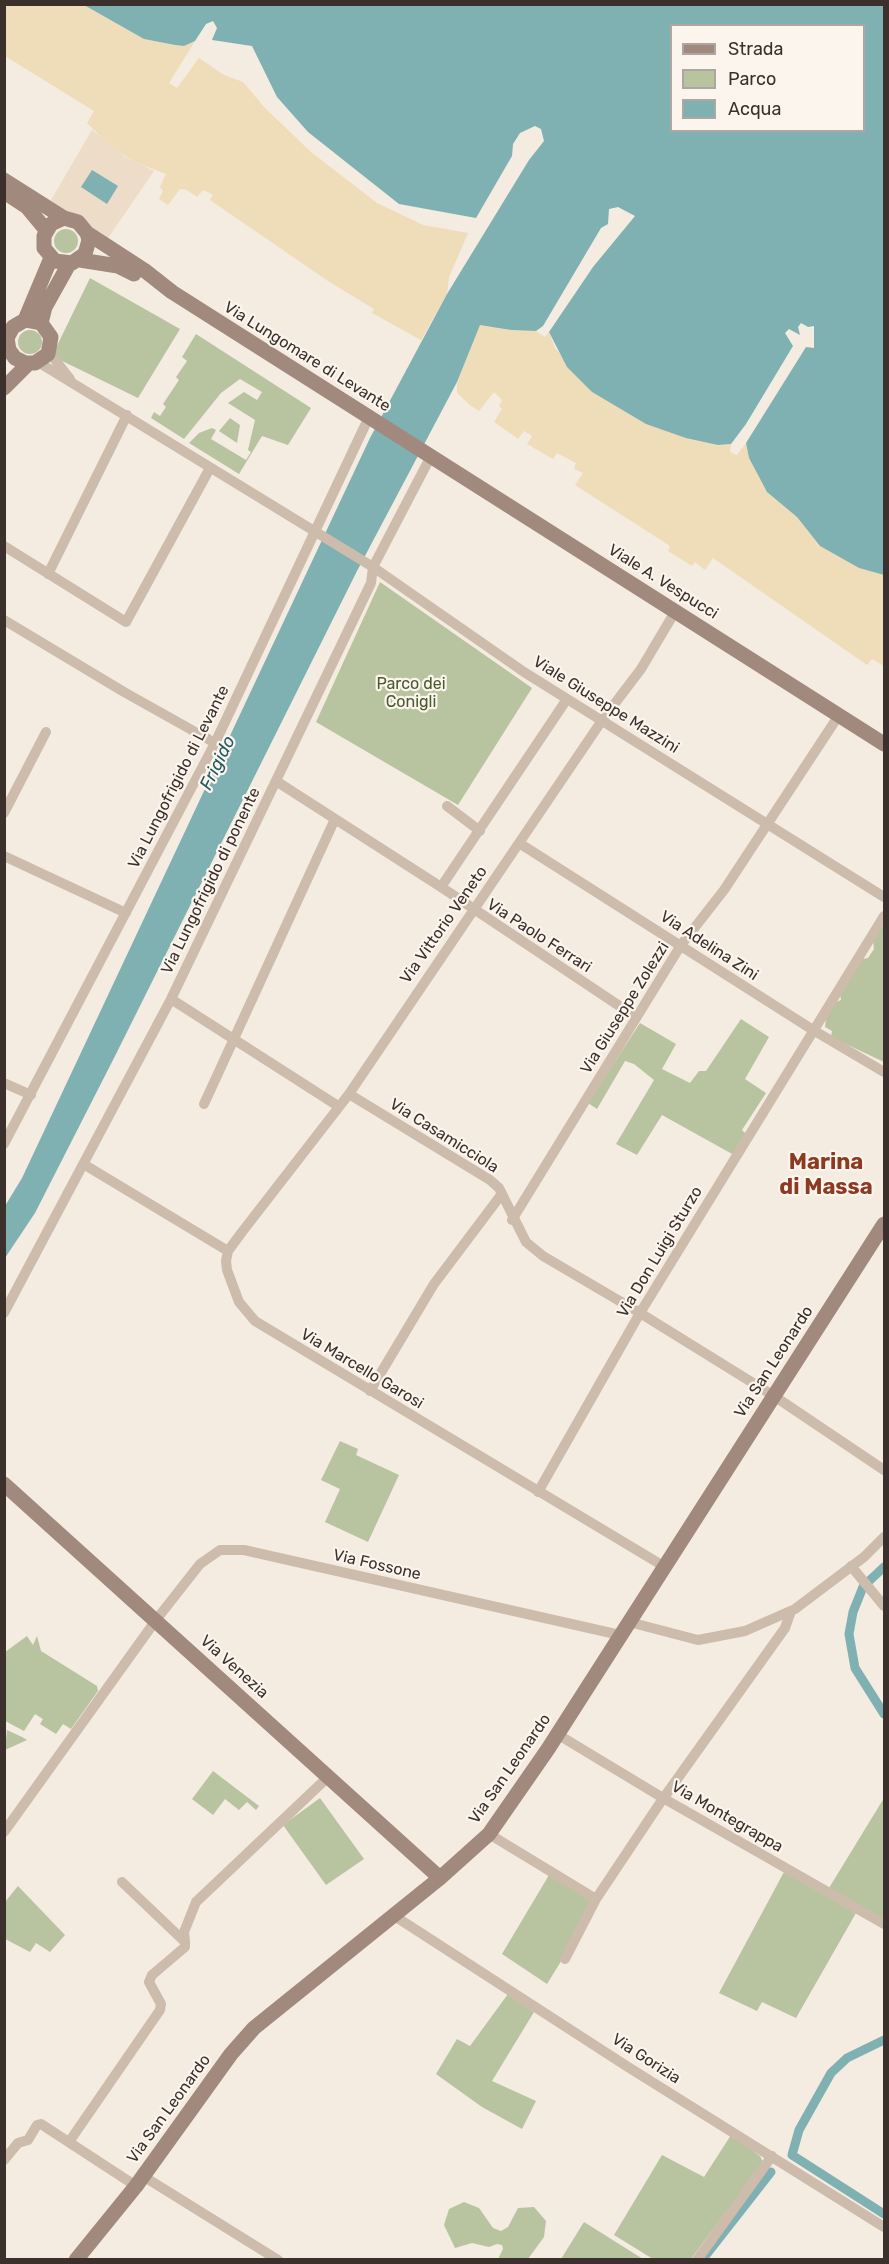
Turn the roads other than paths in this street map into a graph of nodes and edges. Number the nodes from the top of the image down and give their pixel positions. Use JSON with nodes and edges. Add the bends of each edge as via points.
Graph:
{"nodes":[{"id":1,"x":4,"y":180,"type":"edge"},
{"id":2,"x":4,"y":192,"type":"edge"},
{"id":3,"x":64,"y":218,"type":"junction"},
{"id":4,"x":46,"y":230,"type":"junction"},
{"id":5,"x":87,"y":233,"type":"junction"},
{"id":6,"x":51,"y":258,"type":"junction"},
{"id":7,"x":74,"y":262,"type":"junction"},
{"id":8,"x":172,"y":292,"type":"junction"},
{"id":9,"x":41,"y":323,"type":"junction"},
{"id":10,"x":11,"y":335,"type":"edge"},
{"id":11,"x":38,"y":359,"type":"junction"},
{"id":12,"x":4,"y":370,"type":"edge"},
{"id":13,"x":4,"y":388,"type":"edge"},
{"id":14,"x":127,"y":415,"type":"junction"},
{"id":15,"x":372,"y":419,"type":"junction"},
{"id":16,"x":427,"y":454,"type":"junction"},
{"id":17,"x":210,"y":468,"type":"junction"},
{"id":18,"x":319,"y":536,"type":"junction"},
{"id":19,"x":4,"y":546,"type":"edge"},
{"id":20,"x":369,"y":565,"type":"junction"},
{"id":21,"x":48,"y":574,"type":"junction"},
{"id":22,"x":676,"y":610,"type":"junction"},
{"id":23,"x":4,"y":620,"type":"edge"},
{"id":24,"x":567,"y":699,"type":"junction"},
{"id":25,"x":839,"y":715,"type":"junction"},
{"id":26,"x":603,"y":719,"type":"junction"},
{"id":27,"x":46,"y":732,"type":"dead end"},
{"id":28,"x":215,"y":743,"type":"junction"},
{"id":29,"x":885,"y":744,"type":"edge"},
{"id":30,"x":276,"y":781,"type":"junction"},
{"id":31,"x":447,"y":806,"type":"dead end"},
{"id":32,"x":4,"y":813,"type":"edge"},
{"id":33,"x":335,"y":819,"type":"junction"},
{"id":34,"x":770,"y":821,"type":"junction"},
{"id":35,"x":480,"y":831,"type":"junction"},
{"id":36,"x":519,"y":843,"type":"junction"},
{"id":37,"x":4,"y":856,"type":"edge"},
{"id":38,"x":441,"y":887,"type":"junction"},
{"id":39,"x":885,"y":897,"type":"edge"},
{"id":40,"x":473,"y":910,"type":"junction"},
{"id":41,"x":126,"y":913,"type":"junction"},
{"id":42,"x":885,"y":916,"type":"edge"},
{"id":43,"x":681,"y":945,"type":"junction"},
{"id":44,"x":171,"y":999,"type":"junction"},
{"id":45,"x":636,"y":1017,"type":"junction"},
{"id":46,"x":813,"y":1030,"type":"junction"},
{"id":47,"x":235,"y":1039,"type":"junction"},
{"id":48,"x":885,"y":1072,"type":"edge"},
{"id":49,"x":4,"y":1083,"type":"edge"},
{"id":50,"x":349,"y":1094,"type":"junction"},
{"id":51,"x":31,"y":1095,"type":"junction"},
{"id":52,"x":204,"y":1104,"type":"dead end"},
{"id":53,"x":338,"y":1106,"type":"junction"},
{"id":54,"x":4,"y":1144,"type":"edge"},
{"id":55,"x":85,"y":1165,"type":"junction"},
{"id":56,"x":501,"y":1195,"type":"junction"},
{"id":57,"x":512,"y":1220,"type":"junction"},
{"id":58,"x":885,"y":1224,"type":"edge"},
{"id":59,"x":228,"y":1251,"type":"junction"},
{"id":60,"x":640,"y":1312,"type":"junction"},
{"id":61,"x":4,"y":1314,"type":"edge"},
{"id":62,"x":370,"y":1391,"type":"junction"},
{"id":63,"x":774,"y":1396,"type":"junction"},
{"id":64,"x":885,"y":1470,"type":"edge"},
{"id":65,"x":4,"y":1484,"type":"edge"},
{"id":66,"x":538,"y":1492,"type":"junction"},
{"id":67,"x":885,"y":1537,"type":"edge"},
{"id":68,"x":664,"y":1567,"type":"junction"},
{"id":69,"x":854,"y":1570,"type":"junction"},
{"id":70,"x":884,"y":1603,"type":"edge"},
{"id":71,"x":791,"y":1611,"type":"junction"},
{"id":72,"x":156,"y":1620,"type":"junction"},
{"id":73,"x":630,"y":1622,"type":"junction"},
{"id":74,"x":620,"y":1635,"type":"junction"},
{"id":75,"x":557,"y":1734,"type":"junction"},
{"id":76,"x":328,"y":1777,"type":"junction"},
{"id":77,"x":663,"y":1798,"type":"junction"},
{"id":78,"x":4,"y":1833,"type":"edge"},
{"id":79,"x":489,"y":1834,"type":"junction"},
{"id":80,"x":440,"y":1878,"type":"junction"},
{"id":81,"x":122,"y":1882,"type":"dead end"},
{"id":82,"x":596,"y":1899,"type":"junction"},
{"id":83,"x":393,"y":1915,"type":"junction"},
{"id":84,"x":885,"y":1924,"type":"edge"},
{"id":85,"x":185,"y":1942,"type":"junction"},
{"id":86,"x":565,"y":1959,"type":"dead end"},
{"id":87,"x":69,"y":2142,"type":"junction"},
{"id":88,"x":772,"y":2156,"type":"junction"},
{"id":89,"x":4,"y":2160,"type":"edge"},
{"id":90,"x":139,"y":2181,"type":"junction"},
{"id":91,"x":885,"y":2227,"type":"edge"},
{"id":92,"x":76,"y":2259,"type":"edge"},
{"id":93,"x":278,"y":2259,"type":"edge"},
{"id":94,"x":697,"y":2259,"type":"edge"}],
"edges":[{"from":1,"to":3,"type":"main road"},
{"from":2,"to":4,"type":"main road","via":[[27,207]]},
{"from":3,"to":4,"type":"main road"},
{"from":3,"to":5,"type":"main road","via":[[78,222]]},
{"from":4,"to":6,"type":"main road","via":[[43,242]]},
{"from":5,"to":7,"type":"main road","via":[[88,248]]},
{"from":5,"to":8,"type":"main road","name":"Via Lungomare di Levante"},
{"from":6,"to":7,"type":"main road"},
{"from":6,"to":10,"type":"main road"},
{"from":7,"to":8,"type":"main road","name":"Via Lungomare di Levante","via":[[118,266]]},
{"from":7,"to":9,"type":"main road","via":[[45,307]]},
{"from":8,"to":15,"type":"main road","name":"Via Lungomare di Levante"},
{"from":9,"to":10,"type":"main road"},
{"from":9,"to":11,"type":"main road","via":[[50,334]]},
{"from":10,"to":11,"type":"main road","via":[[18,361]]},
{"from":10,"to":12,"type":"main road"},
{"from":11,"to":13,"type":"main road"},
{"from":11,"to":14,"type":"street","name":"Viale Giuseppe Mazzini"},
{"from":14,"to":17,"type":"street","name":"Viale Giuseppe Mazzini"},
{"from":14,"to":21,"type":"street"},
{"from":15,"to":16,"type":"main road","name":"Via Lungomare di Levante"},
{"from":15,"to":18,"type":"street","name":"Via Lungofrigido di Levante"},
{"from":16,"to":20,"type":"street","name":"Via Lungofrigido di ponente"},
{"from":16,"to":22,"type":"main road","name":"Viale A. Vespucci"},
{"from":17,"to":18,"type":"street","name":"Viale Giuseppe Mazzini"},
{"from":17,"to":21,"type":"street","via":[[126,622]]},
{"from":18,"to":20,"type":"street","name":"Viale Giuseppe Mazzini"},
{"from":18,"to":28,"type":"street","name":"Via Lungofrigido di Levante"},
{"from":19,"to":21,"type":"street"},
{"from":20,"to":24,"type":"street","name":"Viale Giuseppe Mazzini"},
{"from":20,"to":30,"type":"street","name":"Via Lungofrigido di ponente","via":[[371,583]]},
{"from":22,"to":25,"type":"main road","name":"Viale A. Vespucci"},
{"from":22,"to":26,"type":"street","name":"Via Vittorio Veneto","via":[[641,669]]},
{"from":23,"to":28,"type":"street"},
{"from":24,"to":26,"type":"street","name":"Viale Giuseppe Mazzini"},
{"from":24,"to":35,"type":"street"},
{"from":25,"to":29,"type":"main road","name":"Viale A. Vespucci"},
{"from":25,"to":34,"type":"street","name":"Via Giuseppe Zolezzi"},
{"from":26,"to":34,"type":"street","name":"Viale Giuseppe Mazzini"},
{"from":26,"to":36,"type":"street","name":"Via Vittorio Veneto"},
{"from":27,"to":32,"type":"street"},
{"from":28,"to":41,"type":"street","name":"Via Lungofrigido di Levante"},
{"from":30,"to":33,"type":"street","name":"Via Paolo Ferrari"},
{"from":30,"to":44,"type":"street","name":"Via Lungofrigido di ponente"},
{"from":31,"to":35,"type":"street"},
{"from":33,"to":38,"type":"street","name":"Via Paolo Ferrari"},
{"from":33,"to":47,"type":"street"},
{"from":34,"to":39,"type":"street","name":"Viale Giuseppe Mazzini"},
{"from":34,"to":43,"type":"street","name":"Via Giuseppe Zolezzi"},
{"from":35,"to":38,"type":"street"},
{"from":36,"to":40,"type":"street","name":"Via Vittorio Veneto"},
{"from":36,"to":43,"type":"street","name":"Via Adelina Zini"},
{"from":37,"to":41,"type":"street"},
{"from":38,"to":40,"type":"street","name":"Via Paolo Ferrari"},
{"from":40,"to":45,"type":"street","name":"Via Paolo Ferrari"},
{"from":40,"to":50,"type":"street","name":"Via Vittorio Veneto"},
{"from":41,"to":51,"type":"street","name":"Via Lungofrigido di Levante"},
{"from":42,"to":46,"type":"street","name":"Via Don Luigi Sturzo"},
{"from":43,"to":45,"type":"street","name":"Via Giuseppe Zolezzi"},
{"from":43,"to":46,"type":"street","name":"Via Adelina Zini"},
{"from":44,"to":47,"type":"street"},
{"from":44,"to":55,"type":"street","name":"Via Lungofrigido di ponente"},
{"from":45,"to":57,"type":"street","name":"Via Giuseppe Zolezzi"},
{"from":46,"to":48,"type":"street","name":"Via Adelina Zini"},
{"from":46,"to":60,"type":"street","name":"Via Don Luigi Sturzo"},
{"from":47,"to":52,"type":"street"},
{"from":47,"to":53,"type":"street"},
{"from":49,"to":51,"type":"street"},
{"from":50,"to":53,"type":"street","name":"Via Vittorio Veneto"},
{"from":50,"to":56,"type":"street","name":"Via Casamicciola","via":[[490,1180]]},
{"from":51,"to":54,"type":"street","name":"Via Lungofrigido di Levante"},
{"from":53,"to":59,"type":"street","name":"Via Vittorio Veneto"},
{"from":55,"to":59,"type":"street"},
{"from":55,"to":61,"type":"street","name":"Via Lungofrigido di ponente"},
{"from":56,"to":57,"type":"street","name":"Via Casamicciola"},
{"from":56,"to":62,"type":"street","via":[[439,1277]]},
{"from":57,"to":60,"type":"street","name":"Via Casamicciola","via":[[526,1242],[543,1256]]},
{"from":58,"to":63,"type":"main road","name":"Via San Leonardo"},
{"from":59,"to":62,"type":"street","name":"Via Marcello Garosi","via":[[226,1270],[249,1315]]},
{"from":60,"to":63,"type":"street","name":"Via Casamicciola"},
{"from":60,"to":66,"type":"street","name":"Via Don Luigi Sturzo"},
{"from":62,"to":66,"type":"street","name":"Via Marcello Garosi"},
{"from":63,"to":64,"type":"street","name":"Via Casamicciola"},
{"from":63,"to":68,"type":"main road","name":"Via San Leonardo"},
{"from":65,"to":72,"type":"main road","name":"Via Venezia"},
{"from":66,"to":68,"type":"street","name":"Via Marcello Garosi"},
{"from":67,"to":69,"type":"street"},
{"from":68,"to":73,"type":"main road","name":"Via San Leonardo"},
{"from":69,"to":70,"type":"street"},
{"from":69,"to":71,"type":"street"},
{"from":71,"to":73,"type":"street","via":[[745,1631],[698,1640]]},
{"from":71,"to":77,"type":"street","via":[[784,1628]]},
{"from":72,"to":74,"type":"street","name":"Via Fossone","via":[[209,1555],[232,1548]]},
{"from":72,"to":76,"type":"main road","name":"Via Venezia"},
{"from":72,"to":78,"type":"street","name":"Via Fossone"},
{"from":73,"to":74,"type":"main road","name":"Via San Leonardo"},
{"from":74,"to":75,"type":"main road","name":"Via San Leonardo"},
{"from":75,"to":77,"type":"street","name":"Via Montegrappa"},
{"from":75,"to":79,"type":"main road","name":"Via San Leonardo"},
{"from":76,"to":80,"type":"main road","name":"Via Venezia"},
{"from":76,"to":85,"type":"street","via":[[196,1902],[187,1919]]},
{"from":77,"to":82,"type":"street"},
{"from":77,"to":84,"type":"street","name":"Via Montegrappa"},
{"from":79,"to":80,"type":"main road","name":"Via San Leonardo"},
{"from":79,"to":82,"type":"street"},
{"from":80,"to":83,"type":"main road","name":"Via San Leonardo"},
{"from":81,"to":85,"type":"street"},
{"from":82,"to":86,"type":"street"},
{"from":83,"to":88,"type":"street","name":"Via Gorizia"},
{"from":83,"to":90,"type":"main road","name":"Via San Leonardo","via":[[254,2028]]},
{"from":85,"to":87,"type":"street","via":[[185,1947],[149,1982],[161,2004],[160,2010]]},
{"from":87,"to":89,"type":"street","via":[[37,2125],[28,2140],[18,2143]]},
{"from":87,"to":90,"type":"street"},
{"from":88,"to":91,"type":"street","name":"Via Gorizia"},
{"from":88,"to":94,"type":"street"},
{"from":90,"to":92,"type":"main road","name":"Via San Leonardo"},
{"from":90,"to":93,"type":"street"}]}
